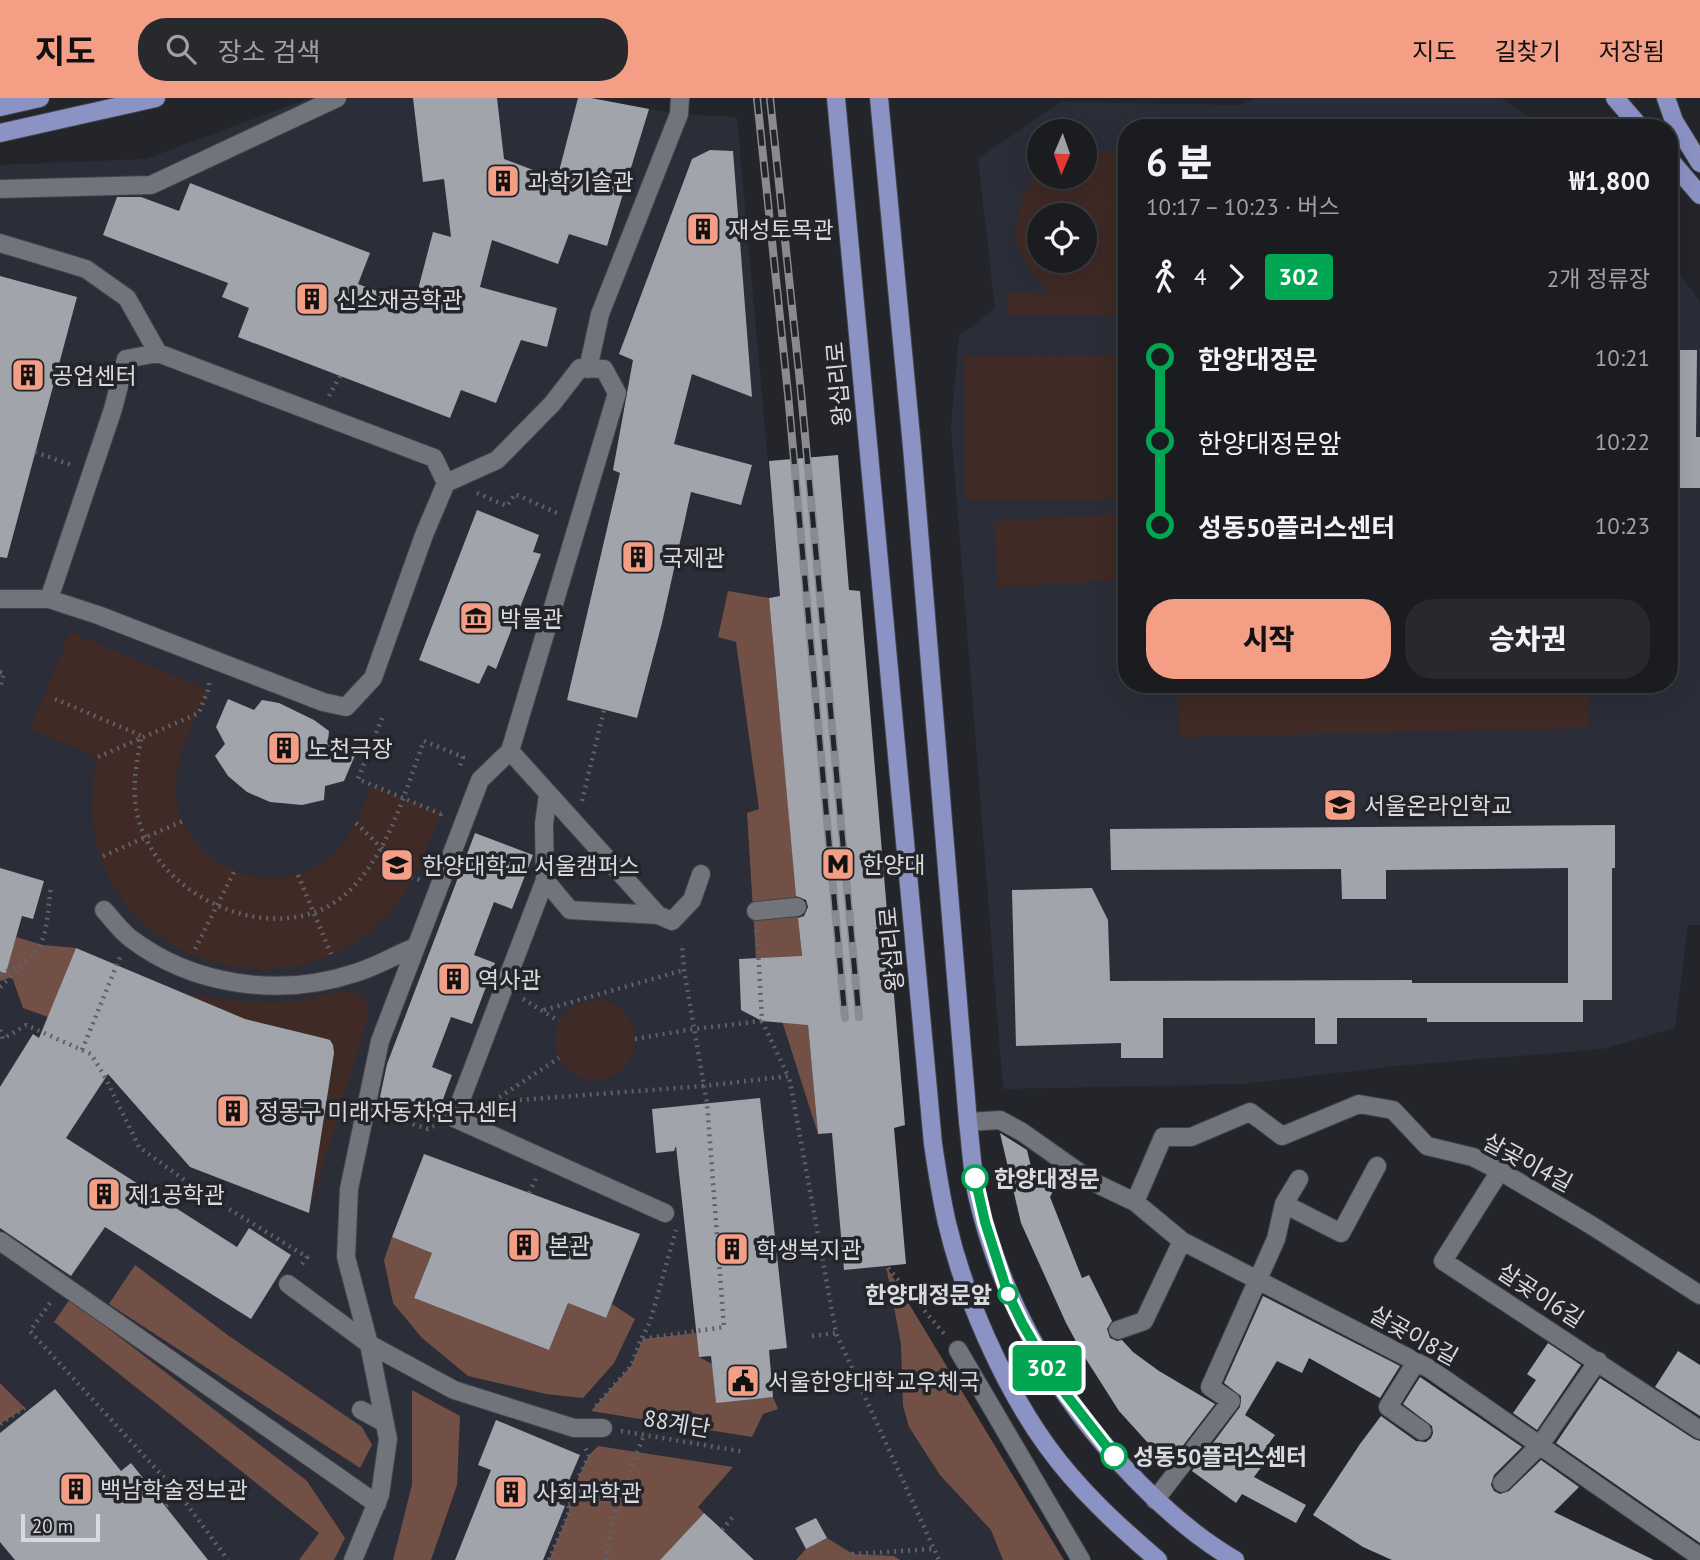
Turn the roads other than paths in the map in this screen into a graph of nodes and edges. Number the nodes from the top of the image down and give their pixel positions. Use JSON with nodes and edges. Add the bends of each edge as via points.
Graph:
{"nodes":[{"id":1,"x":40,"y":98,"type":"edge"},
{"id":2,"x":156,"y":98,"type":"edge"},
{"id":3,"x":337,"y":98,"type":"edge"},
{"id":4,"x":680,"y":98,"type":"edge"},
{"id":5,"x":836,"y":98,"type":"edge"},
{"id":6,"x":879,"y":98,"type":"edge"},
{"id":7,"x":1615,"y":98,"type":"edge"},
{"id":8,"x":1666,"y":98,"type":"edge"},
{"id":9,"x":0,"y":107,"type":"edge"},
{"id":10,"x":1633,"y":119,"type":"edge"},
{"id":11,"x":1673,"y":119,"type":"edge"},
{"id":12,"x":1678,"y":127,"type":"edge"},
{"id":13,"x":0,"y":133,"type":"edge"},
{"id":14,"x":1700,"y":163,"type":"edge"},
{"id":15,"x":1678,"y":169,"type":"edge"},
{"id":16,"x":0,"y":189,"type":"edge"},
{"id":17,"x":1700,"y":195,"type":"edge"},
{"id":18,"x":0,"y":243,"type":"edge"},
{"id":19,"x":158,"y":354,"type":"junction"},
{"id":20,"x":588,"y":369,"type":"junction"},
{"id":21,"x":446,"y":483,"type":"junction"},
{"id":22,"x":0,"y":599,"type":"edge"},
{"id":23,"x":49,"y":599,"type":"junction"},
{"id":24,"x":510,"y":751,"type":"junction"},
{"id":25,"x":548,"y":794,"type":"junction"},
{"id":26,"x":701,"y":874,"type":"dead end"},
{"id":27,"x":545,"y":880,"type":"junction"},
{"id":28,"x":797,"y":907,"type":"dead end"},
{"id":29,"x":104,"y":910,"type":"dead end"},
{"id":30,"x":756,"y":911,"type":"road end"},
{"id":31,"x":658,"y":915,"type":"junction"},
{"id":32,"x":415,"y":947,"type":"junction"},
{"id":33,"x":968,"y":1122,"type":"junction"},
{"id":34,"x":1377,"y":1166,"type":"dead end"},
{"id":35,"x":1500,"y":1171,"type":"junction"},
{"id":36,"x":1299,"y":1179,"type":"dead end"},
{"id":37,"x":1135,"y":1202,"type":"junction"},
{"id":38,"x":1284,"y":1204,"type":"junction"},
{"id":39,"x":665,"y":1213,"type":"road end"},
{"id":40,"x":0,"y":1241,"type":"edge"},
{"id":41,"x":1182,"y":1241,"type":"junction"},
{"id":42,"x":1257,"y":1281,"type":"junction"},
{"id":43,"x":288,"y":1284,"type":"road end"},
{"id":44,"x":1700,"y":1295,"type":"edge"},
{"id":45,"x":1118,"y":1330,"type":"dead end"},
{"id":46,"x":369,"y":1343,"type":"junction"},
{"id":47,"x":958,"y":1350,"type":"road end"},
{"id":48,"x":1598,"y":1360,"type":"junction"},
{"id":49,"x":1416,"y":1362,"type":"junction"},
{"id":50,"x":361,"y":1410,"type":"dead end"},
{"id":51,"x":385,"y":1423,"type":"junction"},
{"id":52,"x":603,"y":1428,"type":"road end"},
{"id":53,"x":1700,"y":1430,"type":"edge"},
{"id":54,"x":1422,"y":1431,"type":"dead end"},
{"id":55,"x":1541,"y":1445,"type":"junction"},
{"id":56,"x":1502,"y":1483,"type":"dead end"},
{"id":57,"x":1155,"y":1500,"type":"junction"},
{"id":58,"x":377,"y":1504,"type":"junction"},
{"id":59,"x":1700,"y":1558,"type":"edge"},
{"id":60,"x":353,"y":1560,"type":"edge"},
{"id":61,"x":1081,"y":1560,"type":"edge"},
{"id":62,"x":1158,"y":1560,"type":"edge"},
{"id":63,"x":1235,"y":1560,"type":"edge"}],
"edges":[{"from":1,"to":9,"type":"main road"},
{"from":2,"to":13,"type":"main road"},
{"from":3,"to":16,"type":"street","via":[[151,185]]},
{"from":4,"to":20,"type":"street","via":[[679,114],[600,314]]},
{"from":5,"to":62,"type":"main road","name":"왕십리로","via":[[933,1144],[947,1224],[973,1305],[1029,1420],[1083,1490]]},
{"from":6,"to":33,"type":"main road"},
{"from":7,"to":10,"type":"main road"},
{"from":8,"to":11,"type":"main road"},
{"from":12,"to":14,"type":"main road"},
{"from":15,"to":17,"type":"main road"},
{"from":18,"to":19,"type":"street","via":[[86,269],[127,298]]},
{"from":19,"to":21,"type":"street","via":[[435,458]]},
{"from":19,"to":23,"type":"street","via":[[126,359]]},
{"from":20,"to":21,"type":"street","via":[[580,368],[497,460]]},
{"from":20,"to":24,"type":"street","via":[[604,369],[617,393]]},
{"from":21,"to":23,"type":"street","via":[[373,678],[346,707]]},
{"from":22,"to":23,"type":"street"},
{"from":24,"to":25,"type":"street"},
{"from":24,"to":32,"type":"street","via":[[480,780]]},
{"from":25,"to":27,"type":"street"},
{"from":25,"to":31,"type":"street"},
{"from":26,"to":31,"type":"street","via":[[692,900],[671,920]]},
{"from":27,"to":31,"type":"street","via":[[570,910]]},
{"from":27,"to":39,"type":"street","via":[[454,1118]]},
{"from":28,"to":30,"type":"street"},
{"from":29,"to":32,"type":"street","via":[[128,937],[173,964],[216,980],[264,986],[308,984],[356,973]]},
{"from":32,"to":46,"type":"street","via":[[380,1041],[349,1189],[346,1257]]},
{"from":33,"to":37,"type":"street","name":"살곶이8길","via":[[1000,1121],[1093,1182]]},
{"from":33,"to":57,"type":"main road","via":[[977,1194],[1008,1294],[1022,1323],[1079,1414]]},
{"from":34,"to":38,"type":"street","via":[[1341,1233]]},
{"from":35,"to":37,"type":"street","name":"살곶이4길","via":[[1472,1157],[1427,1146],[1393,1110],[1359,1104],[1282,1136],[1250,1112],[1191,1137],[1163,1137]]},
{"from":35,"to":44,"type":"street","name":"살곶이4길"},
{"from":35,"to":48,"type":"street","name":"살곶이6길","via":[[1443,1261]]},
{"from":36,"to":38,"type":"street"},
{"from":37,"to":41,"type":"street","name":"살곶이8길"},
{"from":38,"to":42,"type":"street","via":[[1276,1240]]},
{"from":40,"to":58,"type":"street"},
{"from":41,"to":42,"type":"street","name":"살곶이8길"},
{"from":41,"to":45,"type":"street","via":[[1144,1321]]},
{"from":42,"to":49,"type":"street","name":"살곶이8길"},
{"from":42,"to":57,"type":"street","via":[[1210,1387],[1231,1401]]},
{"from":43,"to":46,"type":"street"},
{"from":46,"to":51,"type":"street"},
{"from":46,"to":52,"type":"street","via":[[454,1390],[574,1428]]},
{"from":47,"to":61,"type":"street"},
{"from":48,"to":53,"type":"street","name":"살곶이6길"},
{"from":48,"to":55,"type":"street"},
{"from":49,"to":54,"type":"street","via":[[1388,1407]]},
{"from":49,"to":55,"type":"street","name":"살곶이8길"},
{"from":50,"to":51,"type":"street"},
{"from":51,"to":58,"type":"street","via":[[388,1439]]},
{"from":55,"to":56,"type":"street"},
{"from":55,"to":59,"type":"street","name":"살곶이8길"},
{"from":57,"to":63,"type":"main road"},
{"from":58,"to":60,"type":"street"}]}
